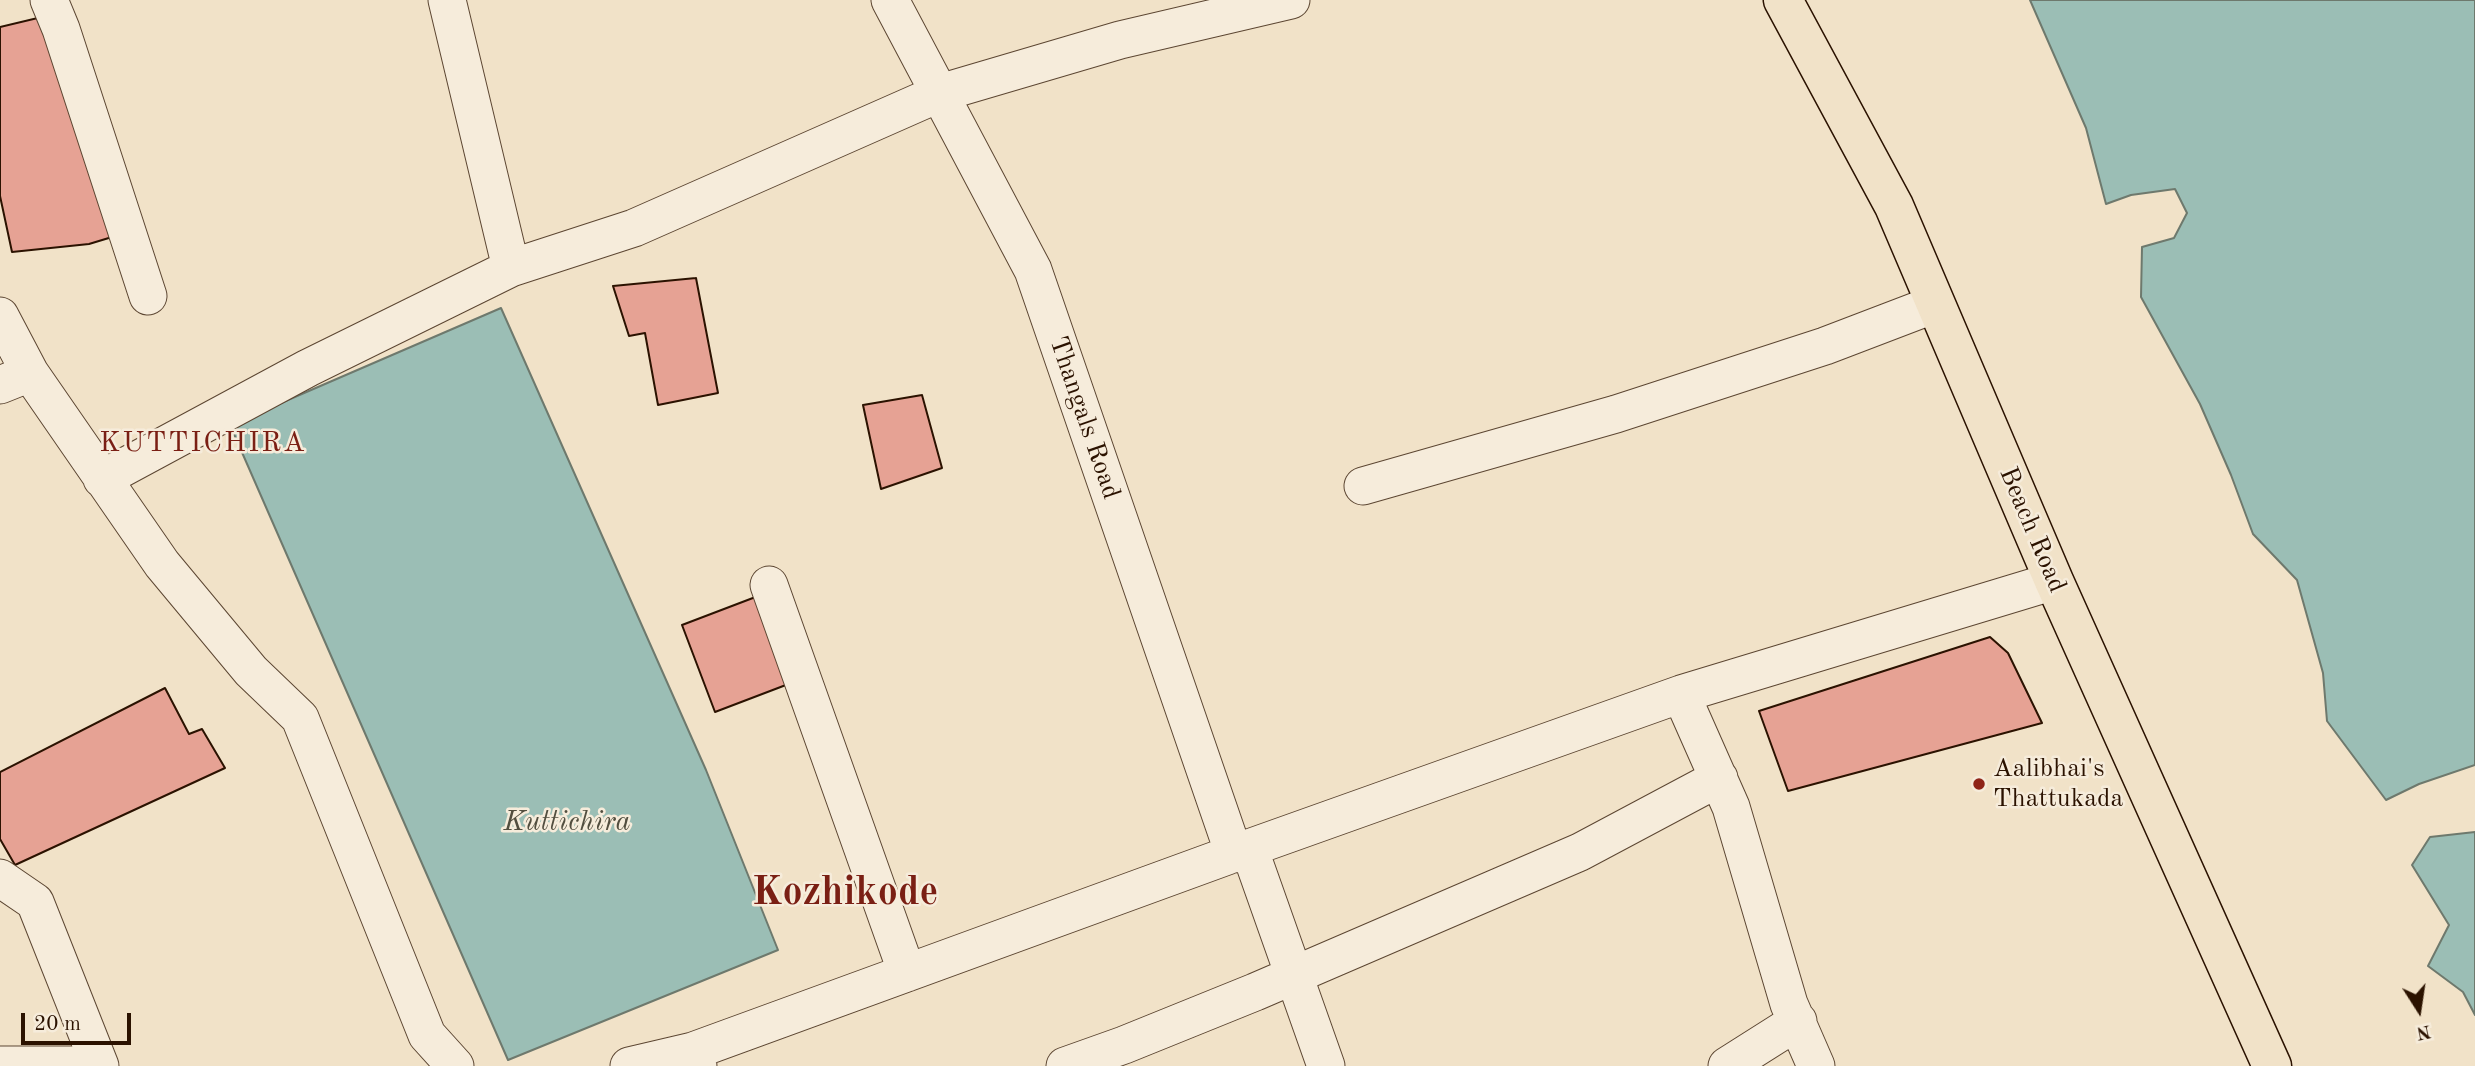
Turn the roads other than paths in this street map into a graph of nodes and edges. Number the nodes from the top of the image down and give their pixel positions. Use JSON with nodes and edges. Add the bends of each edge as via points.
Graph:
{"nodes":[{"id":1,"x":49,"y":0,"type":"edge"},
{"id":2,"x":447,"y":0,"type":"edge"},
{"id":3,"x":890,"y":0,"type":"edge"},
{"id":4,"x":1291,"y":0,"type":"edge"},
{"id":5,"x":1783,"y":0,"type":"edge"},
{"id":6,"x":940,"y":93,"type":"junction"},
{"id":7,"x":511,"y":268,"type":"junction"},
{"id":8,"x":148,"y":296,"type":"dead end"},
{"id":9,"x":1935,"y":304,"type":"junction"},
{"id":10,"x":0,"y":316,"type":"edge"},
{"id":11,"x":15,"y":379,"type":"edge"},
{"id":12,"x":102,"y":480,"type":"junction"},
{"id":13,"x":1363,"y":486,"type":"dead end"},
{"id":14,"x":2054,"y":581,"type":"junction"},
{"id":15,"x":769,"y":585,"type":"dead end"},
{"id":16,"x":1681,"y":694,"type":"junction"},
{"id":17,"x":1719,"y":778,"type":"junction"},
{"id":18,"x":1242,"y":851,"type":"junction"},
{"id":19,"x":0,"y":878,"type":"edge"},
{"id":20,"x":907,"y":972,"type":"junction"},
{"id":21,"x":1294,"y":975,"type":"junction"},
{"id":22,"x":1798,"y":1021,"type":"junction"},
{"id":23,"x":695,"y":1059,"type":"edge"},
{"id":24,"x":0,"y":1065,"type":"edge"},
{"id":25,"x":99,"y":1065,"type":"edge"},
{"id":26,"x":455,"y":1066,"type":"edge"},
{"id":27,"x":629,"y":1066,"type":"edge"},
{"id":28,"x":1065,"y":1066,"type":"edge"},
{"id":29,"x":1326,"y":1066,"type":"edge"},
{"id":30,"x":1727,"y":1066,"type":"edge"},
{"id":31,"x":1816,"y":1066,"type":"edge"},
{"id":32,"x":2272,"y":1066,"type":"edge"}],
"edges":[{"from":1,"to":8,"type":"street"},
{"from":2,"to":7,"type":"street"},
{"from":3,"to":6,"type":"street","name":"Thangals Road"},
{"from":4,"to":6,"type":"street","via":[[1121,40]]},
{"from":5,"to":9,"type":"main road","name":"Beach Road","via":[[1894,206]]},
{"from":6,"to":7,"type":"street","via":[[634,228]]},
{"from":6,"to":18,"type":"street","name":"Thangals Road","via":[[1033,270]]},
{"from":7,"to":12,"type":"street","via":[[308,368]]},
{"from":9,"to":13,"type":"street","via":[[1825,346],[1616,414]]},
{"from":9,"to":14,"type":"main road","name":"Beach Road"},
{"from":10,"to":11,"type":"street"},
{"from":11,"to":12,"type":"street"},
{"from":12,"to":26,"type":"street","via":[[162,564],[251,671],[300,719],[427,1035]]},
{"from":14,"to":16,"type":"street"},
{"from":14,"to":32,"type":"main road","name":"Beach Road"},
{"from":15,"to":20,"type":"street"},
{"from":16,"to":17,"type":"street"},
{"from":16,"to":18,"type":"street"},
{"from":17,"to":21,"type":"street","via":[[1580,852]]},
{"from":17,"to":22,"type":"street"},
{"from":18,"to":20,"type":"street"},
{"from":18,"to":21,"type":"street","name":"Thangals Road"},
{"from":19,"to":25,"type":"street","via":[[35,902]]},
{"from":20,"to":23,"type":"street"},
{"from":21,"to":28,"type":"street"},
{"from":21,"to":29,"type":"street","name":"Thangals Road"},
{"from":22,"to":30,"type":"street"},
{"from":22,"to":31,"type":"street"},
{"from":23,"to":27,"type":"street"},
{"from":24,"to":25,"type":"street"}]}
